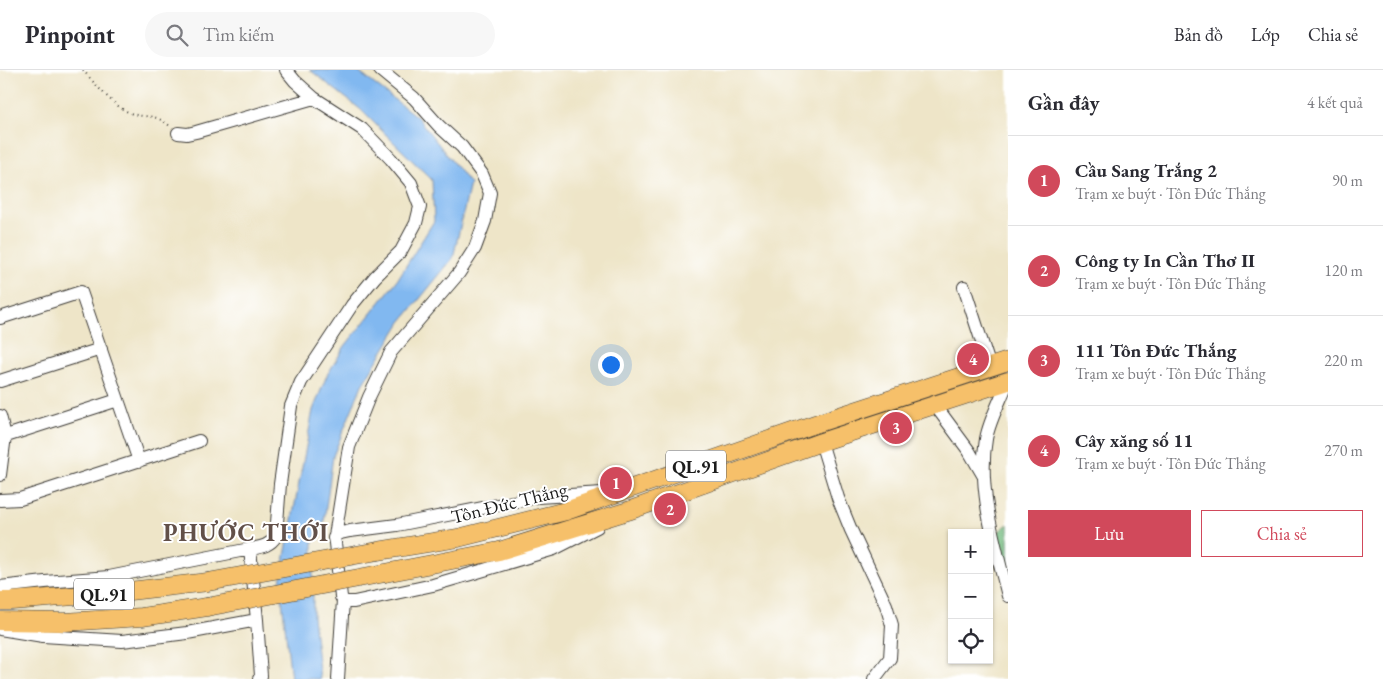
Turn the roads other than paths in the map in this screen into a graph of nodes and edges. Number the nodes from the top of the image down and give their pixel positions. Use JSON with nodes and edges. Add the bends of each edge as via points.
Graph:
{"nodes":[{"id":1,"x":286,"y":70,"type":"edge"},
{"id":2,"x":380,"y":70,"type":"edge"},
{"id":3,"x":314,"y":98,"type":"junction"},
{"id":4,"x":178,"y":133,"type":"road end"},
{"id":5,"x":964,"y":287,"type":"dead end"},
{"id":6,"x":0,"y":318,"type":"edge"},
{"id":7,"x":100,"y":349,"type":"junction"},
{"id":8,"x":1008,"y":361,"type":"edge"},
{"id":9,"x":990,"y":367,"type":"junction"},
{"id":10,"x":0,"y":381,"type":"edge"},
{"id":11,"x":1008,"y":381,"type":"edge"},
{"id":12,"x":118,"y":400,"type":"junction"},
{"id":13,"x":935,"y":405,"type":"junction"},
{"id":14,"x":0,"y":416,"type":"edge"},
{"id":15,"x":815,"y":424,"type":"junction"},
{"id":16,"x":3,"y":437,"type":"edge"},
{"id":17,"x":199,"y":441,"type":"dead end"},
{"id":18,"x":821,"y":442,"type":"junction"},
{"id":19,"x":139,"y":461,"type":"junction"},
{"id":20,"x":0,"y":476,"type":"edge"},
{"id":21,"x":985,"y":477,"type":"junction"},
{"id":22,"x":622,"y":492,"type":"junction"},
{"id":23,"x":0,"y":500,"type":"edge"},
{"id":24,"x":628,"y":511,"type":"junction"},
{"id":25,"x":335,"y":536,"type":"junction"},
{"id":26,"x":250,"y":550,"type":"junction"},
{"id":27,"x":0,"y":587,"type":"edge"},
{"id":28,"x":1008,"y":596,"type":"edge"},
{"id":29,"x":342,"y":600,"type":"junction"},
{"id":30,"x":0,"y":601,"type":"edge"},
{"id":31,"x":257,"y":620,"type":"junction"},
{"id":32,"x":0,"y":621,"type":"edge"},
{"id":33,"x":0,"y":629,"type":"edge"},
{"id":34,"x":259,"y":679,"type":"edge"},
{"id":35,"x":338,"y":679,"type":"edge"},
{"id":36,"x":874,"y":679,"type":"edge"}],
"edges":[{"from":1,"to":3,"type":"street"},
{"from":2,"to":25,"type":"street","via":[[414,98],[462,147],[482,174],[490,193],[486,221],[475,248],[459,272],[391,352],[369,397],[349,447]]},
{"from":3,"to":4,"type":"street","via":[[196,132]]},
{"from":3,"to":26,"type":"street","via":[[362,129],[411,184],[420,207],[416,223],[401,251],[352,305],[301,382],[291,406],[276,536],[268,545]]},
{"from":5,"to":9,"type":"street"},
{"from":6,"to":7,"type":"street","via":[[81,292]]},
{"from":7,"to":10,"type":"street"},
{"from":7,"to":12,"type":"street"},
{"from":8,"to":9,"type":"highway","name":"Tôn Đức Thắng","number":"QL.91"},
{"from":9,"to":15,"type":"highway","name":"Tôn Đức Thắng","number":"QL.91"},
{"from":11,"to":13,"type":"highway","number":"QL.91"},
{"from":11,"to":21,"type":"street","via":[[986,438]]},
{"from":12,"to":16,"type":"street"},
{"from":12,"to":19,"type":"street"},
{"from":13,"to":18,"type":"highway","number":"QL.91"},
{"from":13,"to":21,"type":"street","via":[[970,451]]},
{"from":14,"to":16,"type":"street"},
{"from":15,"to":18,"type":"highway"},
{"from":15,"to":22,"type":"highway","name":"Tôn Đức Thắng","number":"QL.91"},
{"from":16,"to":20,"type":"street"},
{"from":17,"to":19,"type":"street"},
{"from":18,"to":24,"type":"highway","number":"QL.91"},
{"from":18,"to":36,"type":"street","via":[[851,530],[877,583],[892,625],[890,658]]},
{"from":19,"to":23,"type":"street","via":[[20,499]]},
{"from":21,"to":28,"type":"street","via":[[988,506]]},
{"from":22,"to":25,"type":"street","via":[[538,498]]},
{"from":22,"to":30,"type":"highway","name":"Tôn Đức Thắng","number":"QL.91","bridge":true,"via":[[566,511],[458,538],[208,582]]},
{"from":24,"to":29,"type":"street","via":[[545,552],[433,585],[354,602]]},
{"from":24,"to":32,"type":"highway","number":"QL.91","bridge":true,"via":[[499,551],[207,607],[142,617],[84,621]]},
{"from":25,"to":29,"type":"street"},
{"from":26,"to":27,"type":"street","via":[[109,578]]},
{"from":26,"to":31,"type":"street"},
{"from":29,"to":35,"type":"street"},
{"from":31,"to":33,"type":"street","via":[[186,634],[122,640],[43,636]]},
{"from":31,"to":34,"type":"street"}]}
